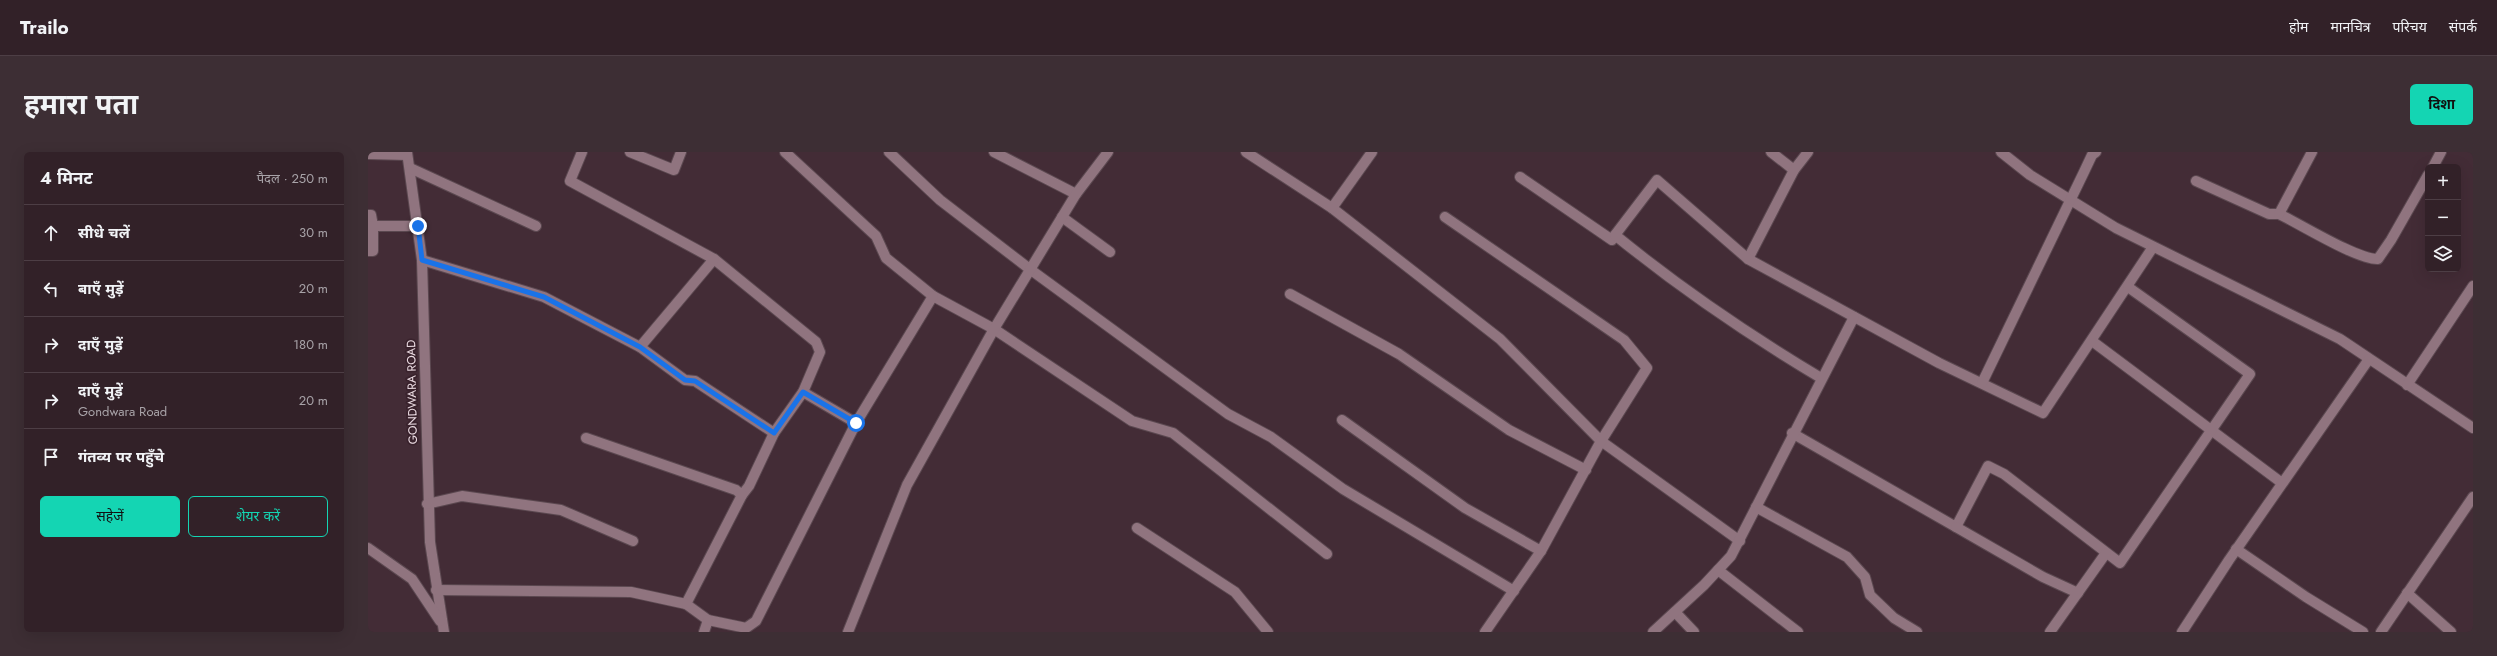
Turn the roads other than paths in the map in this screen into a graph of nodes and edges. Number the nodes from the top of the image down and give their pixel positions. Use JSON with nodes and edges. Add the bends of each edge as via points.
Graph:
{"nodes":[{"id":1,"x":582,"y":152,"type":"edge"},
{"id":2,"x":630,"y":152,"type":"edge"},
{"id":3,"x":681,"y":152,"type":"edge"},
{"id":4,"x":785,"y":152,"type":"edge"},
{"id":5,"x":889,"y":152,"type":"edge"},
{"id":6,"x":994,"y":152,"type":"edge"},
{"id":7,"x":1108,"y":152,"type":"edge"},
{"id":8,"x":1246,"y":152,"type":"edge"},
{"id":9,"x":1372,"y":152,"type":"edge"},
{"id":10,"x":1771,"y":152,"type":"edge"},
{"id":11,"x":1808,"y":152,"type":"edge"},
{"id":12,"x":2000,"y":152,"type":"edge"},
{"id":13,"x":2096,"y":152,"type":"edge"},
{"id":14,"x":2312,"y":152,"type":"edge"},
{"id":15,"x":2441,"y":152,"type":"edge"},
{"id":16,"x":407,"y":153,"type":"edge"},
{"id":17,"x":368,"y":154,"type":"edge"},
{"id":18,"x":2435,"y":164,"type":"edge"},
{"id":19,"x":410,"y":168,"type":"junction"},
{"id":20,"x":1794,"y":170,"type":"junction"},
{"id":21,"x":1520,"y":177,"type":"dead end"},
{"id":22,"x":2425,"y":180,"type":"edge"},
{"id":23,"x":2196,"y":181,"type":"dead end"},
{"id":24,"x":1076,"y":194,"type":"junction"},
{"id":25,"x":2070,"y":200,"type":"junction"},
{"id":26,"x":1332,"y":208,"type":"junction"},
{"id":27,"x":2279,"y":214,"type":"junction"},
{"id":28,"x":368,"y":215,"type":"edge"},
{"id":29,"x":1062,"y":217,"type":"junction"},
{"id":30,"x":1445,"y":217,"type":"dead end"},
{"id":31,"x":374,"y":226,"type":"junction"},
{"id":32,"x":418,"y":226,"type":"junction"},
{"id":33,"x":536,"y":226,"type":"dead end"},
{"id":34,"x":1615,"y":236,"type":"junction"},
{"id":35,"x":2153,"y":247,"type":"junction"},
{"id":36,"x":368,"y":251,"type":"edge"},
{"id":37,"x":1110,"y":252,"type":"dead end"},
{"id":38,"x":714,"y":259,"type":"junction"},
{"id":39,"x":1748,"y":259,"type":"junction"},
{"id":40,"x":422,"y":260,"type":"junction"},
{"id":41,"x":1030,"y":270,"type":"junction"},
{"id":42,"x":2473,"y":286,"type":"edge"},
{"id":43,"x":2128,"y":287,"type":"junction"},
{"id":44,"x":1290,"y":294,"type":"dead end"},
{"id":45,"x":933,"y":296,"type":"junction"},
{"id":46,"x":1854,"y":317,"type":"junction"},
{"id":47,"x":994,"y":329,"type":"junction"},
{"id":48,"x":2092,"y":340,"type":"junction"},
{"id":49,"x":640,"y":347,"type":"junction"},
{"id":50,"x":2369,"y":359,"type":"junction"},
{"id":51,"x":1821,"y":378,"type":"junction"},
{"id":52,"x":1982,"y":383,"type":"junction"},
{"id":53,"x":2407,"y":385,"type":"junction"},
{"id":54,"x":803,"y":392,"type":"junction"},
{"id":55,"x":1342,"y":420,"type":"dead end"},
{"id":56,"x":856,"y":423,"type":"junction"},
{"id":57,"x":2473,"y":428,"type":"edge"},
{"id":58,"x":2212,"y":430,"type":"junction"},
{"id":59,"x":774,"y":433,"type":"junction"},
{"id":60,"x":1792,"y":433,"type":"junction"},
{"id":61,"x":586,"y":438,"type":"dead end"},
{"id":62,"x":1601,"y":441,"type":"junction"},
{"id":63,"x":1586,"y":470,"type":"junction"},
{"id":64,"x":2282,"y":483,"type":"junction"},
{"id":65,"x":742,"y":495,"type":"junction"},
{"id":66,"x":2473,"y":497,"type":"edge"},
{"id":67,"x":427,"y":504,"type":"junction"},
{"id":68,"x":1756,"y":507,"type":"junction"},
{"id":69,"x":1137,"y":528,"type":"dead end"},
{"id":70,"x":1956,"y":528,"type":"junction"},
{"id":71,"x":633,"y":540,"type":"dead end"},
{"id":72,"x":1740,"y":541,"type":"junction"},
{"id":73,"x":368,"y":548,"type":"edge"},
{"id":74,"x":2236,"y":549,"type":"junction"},
{"id":75,"x":1541,"y":551,"type":"junction"},
{"id":76,"x":2106,"y":553,"type":"junction"},
{"id":77,"x":1327,"y":554,"type":"dead end"},
{"id":78,"x":1718,"y":570,"type":"junction"},
{"id":79,"x":436,"y":590,"type":"junction"},
{"id":80,"x":1514,"y":591,"type":"junction"},
{"id":81,"x":2078,"y":593,"type":"junction"},
{"id":82,"x":2407,"y":593,"type":"junction"},
{"id":83,"x":686,"y":604,"type":"junction"},
{"id":84,"x":1675,"y":612,"type":"junction"},
{"id":85,"x":708,"y":620,"type":"junction"},
{"id":86,"x":443,"y":628,"type":"edge"},
{"id":87,"x":2055,"y":630,"type":"edge"},
{"id":88,"x":704,"y":632,"type":"edge"},
{"id":89,"x":848,"y":632,"type":"edge"},
{"id":90,"x":1268,"y":632,"type":"edge"},
{"id":91,"x":1485,"y":632,"type":"edge"},
{"id":92,"x":1653,"y":632,"type":"edge"},
{"id":93,"x":1694,"y":632,"type":"edge"},
{"id":94,"x":1798,"y":632,"type":"edge"},
{"id":95,"x":1917,"y":632,"type":"edge"},
{"id":96,"x":2182,"y":632,"type":"edge"},
{"id":97,"x":2363,"y":632,"type":"edge"},
{"id":98,"x":2381,"y":632,"type":"edge"},
{"id":99,"x":2451,"y":632,"type":"edge"}],
"edges":[{"from":1,"to":38,"type":"street","via":[[570,181]]},
{"from":2,"to":3,"type":"street","via":[[674,170]]},
{"from":4,"to":45,"type":"street","via":[[876,236],[886,258]]},
{"from":5,"to":41,"type":"street","via":[[940,200]]},
{"from":6,"to":24,"type":"street"},
{"from":7,"to":24,"type":"street"},
{"from":8,"to":26,"type":"street"},
{"from":9,"to":26,"type":"street"},
{"from":10,"to":20,"type":"street"},
{"from":11,"to":20,"type":"street"},
{"from":12,"to":25,"type":"street","via":[[2030,175]]},
{"from":13,"to":25,"type":"street","via":[[2092,155]]},
{"from":14,"to":27,"type":"street"},
{"from":15,"to":18,"type":"street"},
{"from":16,"to":17,"type":"street"},
{"from":16,"to":19,"type":"street","name":"GONDWARA ROAD"},
{"from":19,"to":32,"type":"street","name":"GONDWARA ROAD"},
{"from":19,"to":33,"type":"street"},
{"from":20,"to":39,"type":"street"},
{"from":21,"to":34,"type":"street","via":[[1612,240]]},
{"from":22,"to":27,"type":"street","via":[[2378,259],[2356,253]]},
{"from":23,"to":27,"type":"street","via":[[2269,214]]},
{"from":24,"to":29,"type":"street"},
{"from":25,"to":35,"type":"street"},
{"from":25,"to":52,"type":"street"},
{"from":26,"to":62,"type":"street","via":[[1500,340]]},
{"from":28,"to":31,"type":"street","via":[[371,215]]},
{"from":29,"to":37,"type":"street"},
{"from":29,"to":41,"type":"street"},
{"from":30,"to":62,"type":"street","via":[[1624,340],[1647,368]]},
{"from":31,"to":32,"type":"street"},
{"from":31,"to":36,"type":"street","via":[[373,251]]},
{"from":32,"to":40,"type":"street","name":"GONDWARA ROAD"},
{"from":34,"to":39,"type":"street","via":[[1657,180]]},
{"from":34,"to":51,"type":"street","via":[[1661,273]]},
{"from":35,"to":43,"type":"street"},
{"from":35,"to":50,"type":"street","via":[[2292,315],[2340,340]]},
{"from":38,"to":49,"type":"street"},
{"from":38,"to":54,"type":"street","via":[[816,342],[820,352]]},
{"from":39,"to":46,"type":"street"},
{"from":40,"to":49,"type":"street","via":[[544,297]]},
{"from":40,"to":67,"type":"street","name":"GONDWARA ROAD"},
{"from":41,"to":47,"type":"street"},
{"from":41,"to":80,"type":"street","via":[[1228,414],[1271,437],[1343,489]]},
{"from":42,"to":53,"type":"street"},
{"from":43,"to":48,"type":"street"},
{"from":43,"to":58,"type":"street","via":[[2250,374]]},
{"from":44,"to":63,"type":"street","via":[[1399,354],[1509,430]]},
{"from":45,"to":47,"type":"street"},
{"from":45,"to":56,"type":"street"},
{"from":46,"to":51,"type":"street"},
{"from":46,"to":52,"type":"street"},
{"from":47,"to":77,"type":"street","via":[[1132,421],[1172,433]]},
{"from":47,"to":89,"type":"street","via":[[907,485]]},
{"from":48,"to":52,"type":"street","via":[[2043,413]]},
{"from":48,"to":58,"type":"street"},
{"from":49,"to":59,"type":"street","via":[[685,380],[695,381]]},
{"from":50,"to":53,"type":"street"},
{"from":50,"to":64,"type":"street"},
{"from":51,"to":60,"type":"street"},
{"from":53,"to":57,"type":"street"},
{"from":54,"to":56,"type":"street"},
{"from":54,"to":59,"type":"street"},
{"from":55,"to":75,"type":"street","via":[[1465,508]]},
{"from":56,"to":85,"type":"street","via":[[756,621],[746,628]]},
{"from":58,"to":64,"type":"street"},
{"from":58,"to":76,"type":"street","via":[[2120,563]]},
{"from":59,"to":65,"type":"street","via":[[749,486]]},
{"from":60,"to":68,"type":"street"},
{"from":60,"to":70,"type":"street"},
{"from":61,"to":65,"type":"street","via":[[736,490]]},
{"from":62,"to":63,"type":"street"},
{"from":62,"to":72,"type":"street"},
{"from":63,"to":75,"type":"street"},
{"from":64,"to":74,"type":"street"},
{"from":65,"to":83,"type":"street"},
{"from":66,"to":82,"type":"street"},
{"from":67,"to":71,"type":"street","via":[[462,496],[561,510]]},
{"from":67,"to":79,"type":"street","name":"GONDWARA ROAD"},
{"from":68,"to":72,"type":"street"},
{"from":68,"to":95,"type":"street","via":[[1847,557],[1865,577],[1870,595],[1894,618]]},
{"from":69,"to":90,"type":"street","via":[[1235,592]]},
{"from":70,"to":76,"type":"street","via":[[1988,466],[2004,474]]},
{"from":70,"to":81,"type":"street","via":[[2043,577]]},
{"from":72,"to":78,"type":"street"},
{"from":73,"to":86,"type":"street","via":[[412,579]]},
{"from":74,"to":96,"type":"street"},
{"from":74,"to":97,"type":"street"},
{"from":75,"to":80,"type":"street"},
{"from":76,"to":81,"type":"street"},
{"from":78,"to":84,"type":"street"},
{"from":78,"to":94,"type":"street"},
{"from":79,"to":83,"type":"street","via":[[631,592]]},
{"from":79,"to":86,"type":"street","name":"GONDWARA ROAD"},
{"from":80,"to":91,"type":"street"},
{"from":81,"to":87,"type":"street"},
{"from":82,"to":98,"type":"street"},
{"from":82,"to":99,"type":"street"},
{"from":83,"to":85,"type":"street"},
{"from":84,"to":92,"type":"street"},
{"from":84,"to":93,"type":"street"},
{"from":85,"to":88,"type":"street"}]}
